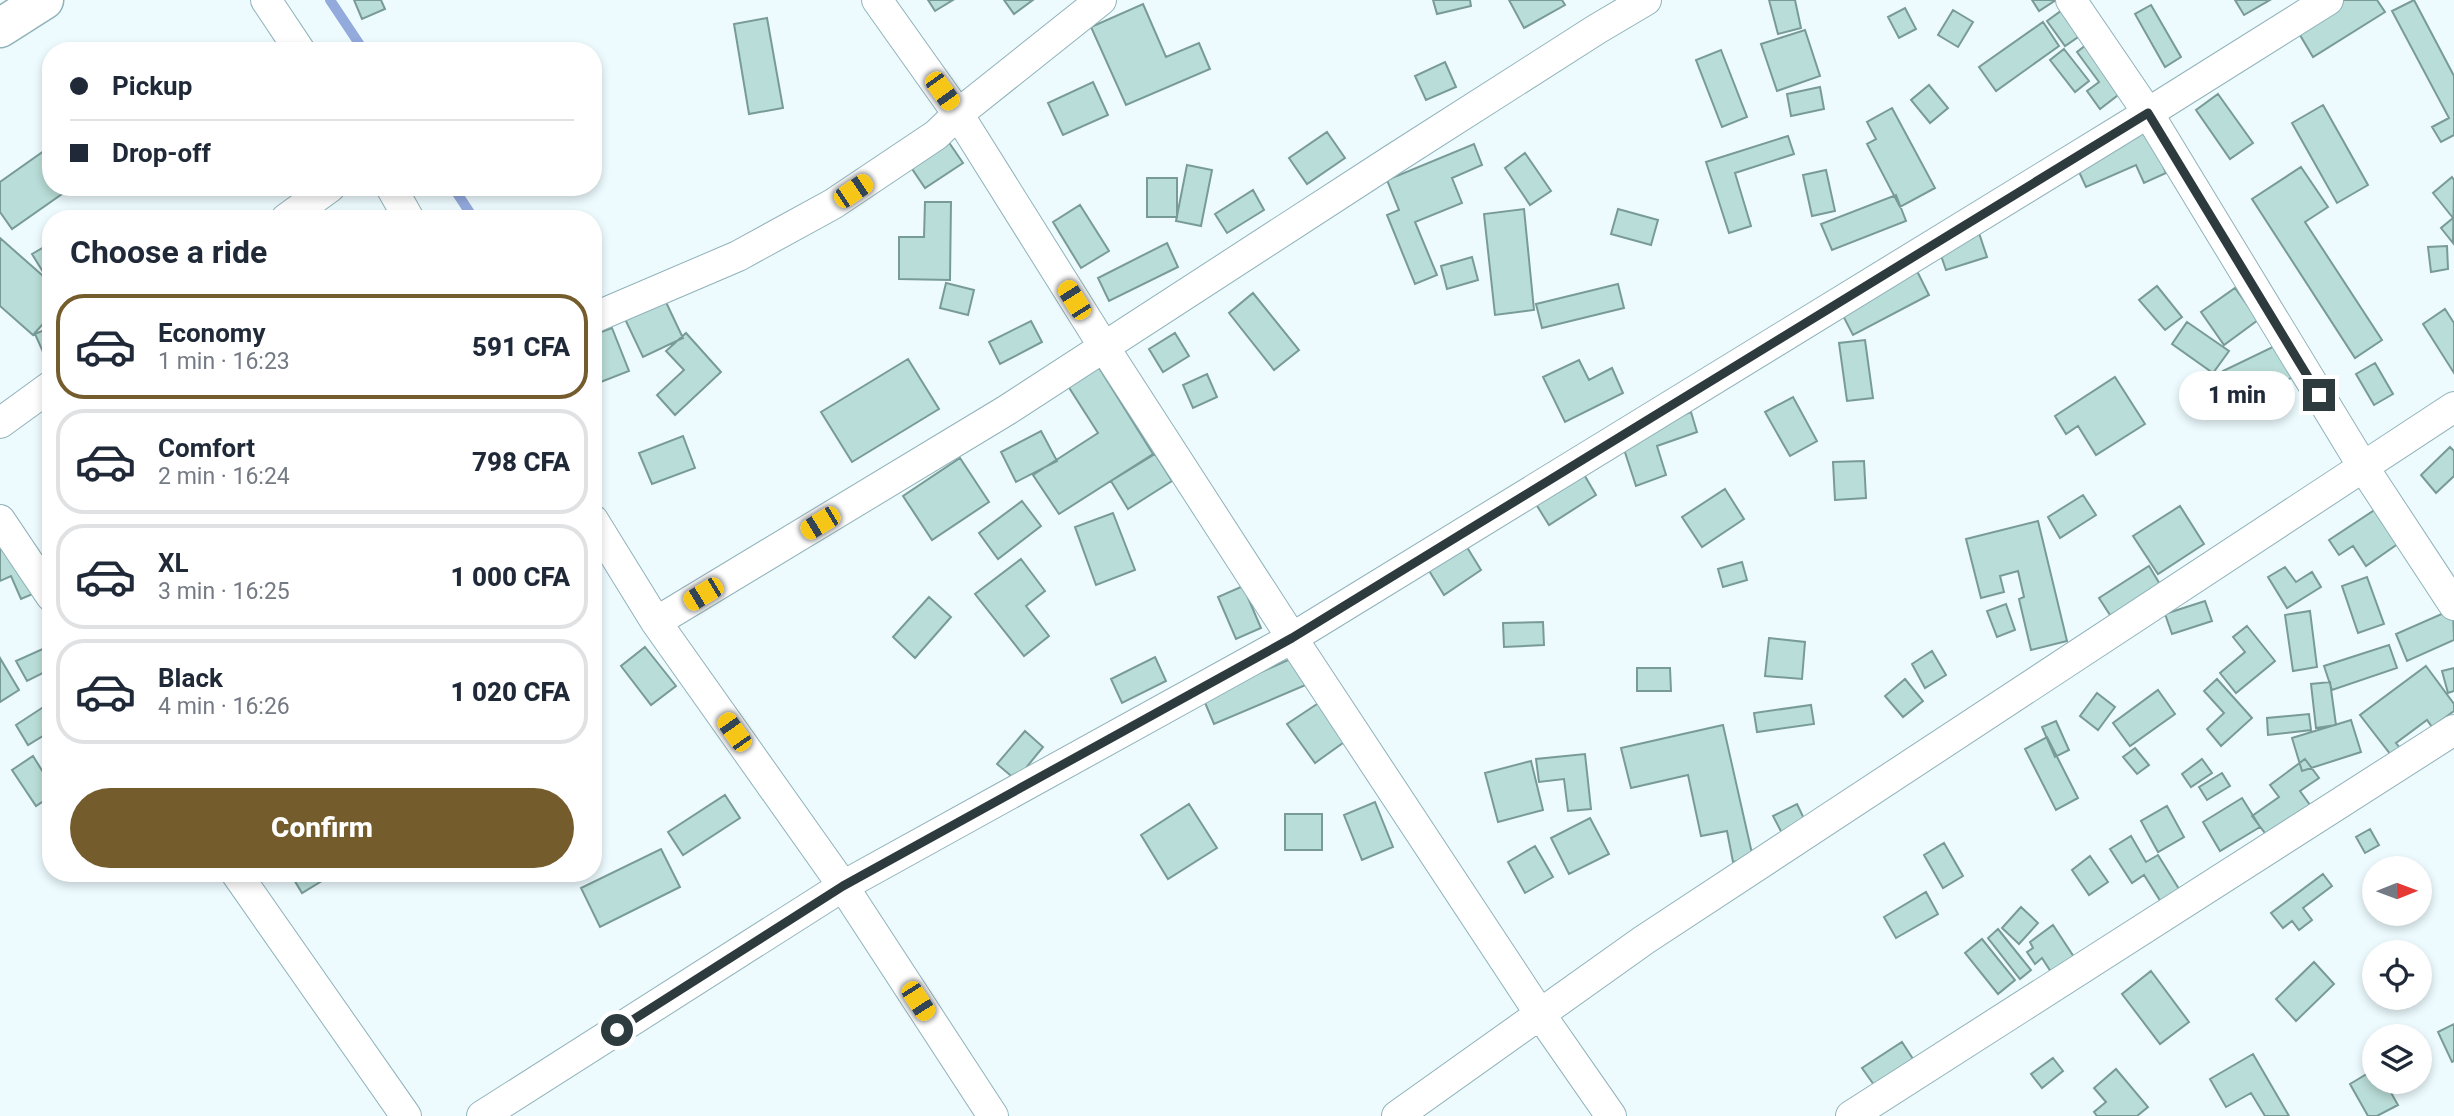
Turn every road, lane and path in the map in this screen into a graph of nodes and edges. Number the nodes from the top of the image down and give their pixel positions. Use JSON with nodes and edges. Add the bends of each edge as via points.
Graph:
{"nodes":[{"id":1,"x":44,"y":0,"type":"edge"},
{"id":2,"x":265,"y":0,"type":"edge"},
{"id":3,"x":877,"y":0,"type":"edge"},
{"id":4,"x":1101,"y":0,"type":"edge"},
{"id":5,"x":1646,"y":0,"type":"edge"},
{"id":6,"x":2071,"y":0,"type":"edge"},
{"id":7,"x":2328,"y":0,"type":"edge"},
{"id":8,"x":0,"y":28,"type":"edge"},
{"id":9,"x":294,"y":42,"type":"edge"},
{"id":10,"x":2148,"y":113,"type":"junction"},
{"id":11,"x":958,"y":114,"type":"junction"},
{"id":12,"x":318,"y":196,"type":"edge"},
{"id":13,"x":298,"y":210,"type":"edge"},
{"id":14,"x":602,"y":314,"type":"edge"},
{"id":15,"x":1104,"y":347,"type":"junction"},
{"id":16,"x":42,"y":393,"type":"edge"},
{"id":17,"x":2454,"y":407,"type":"edge"},
{"id":18,"x":0,"y":423,"type":"edge"},
{"id":19,"x":2362,"y":465,"type":"junction"},
{"id":20,"x":0,"y":520,"type":"edge"},
{"id":21,"x":602,"y":535,"type":"edge"},
{"id":22,"x":42,"y":583,"type":"edge"},
{"id":23,"x":2454,"y":606,"type":"edge"},
{"id":24,"x":656,"y":622,"type":"junction"},
{"id":25,"x":1292,"y":638,"type":"junction"},
{"id":26,"x":2454,"y":730,"type":"edge"},
{"id":27,"x":242,"y":882,"type":"edge"},
{"id":28,"x":843,"y":886,"type":"junction"},
{"id":29,"x":1540,"y":1014,"type":"junction"},
{"id":30,"x":406,"y":1116,"type":"edge"},
{"id":31,"x":482,"y":1116,"type":"edge"},
{"id":32,"x":993,"y":1116,"type":"edge"},
{"id":33,"x":1397,"y":1116,"type":"edge"},
{"id":34,"x":1611,"y":1116,"type":"edge"},
{"id":35,"x":1852,"y":1116,"type":"edge"}],
"edges":[{"from":1,"to":8,"type":"street"},
{"from":2,"to":9,"type":"street"},
{"from":3,"to":11,"type":"street"},
{"from":4,"to":11,"type":"street"},
{"from":5,"to":15,"type":"street"},
{"from":6,"to":10,"type":"street"},
{"from":7,"to":10,"type":"street"},
{"from":10,"to":19,"type":"street"},
{"from":10,"to":25,"type":"street"},
{"from":11,"to":14,"type":"street","via":[[936,135],[832,204],[738,256]]},
{"from":11,"to":15,"type":"street"},
{"from":12,"to":13,"type":"street"},
{"from":15,"to":24,"type":"street"},
{"from":15,"to":25,"type":"street"},
{"from":16,"to":18,"type":"street"},
{"from":17,"to":19,"type":"street"},
{"from":19,"to":23,"type":"street"},
{"from":19,"to":29,"type":"street","via":[[1644,940]]},
{"from":20,"to":22,"type":"street"},
{"from":21,"to":24,"type":"street"},
{"from":24,"to":28,"type":"street"},
{"from":25,"to":28,"type":"street"},
{"from":25,"to":29,"type":"street"},
{"from":26,"to":35,"type":"street"},
{"from":27,"to":30,"type":"street"},
{"from":28,"to":31,"type":"street"},
{"from":28,"to":32,"type":"street"},
{"from":29,"to":33,"type":"street"},
{"from":29,"to":34,"type":"street"}]}
